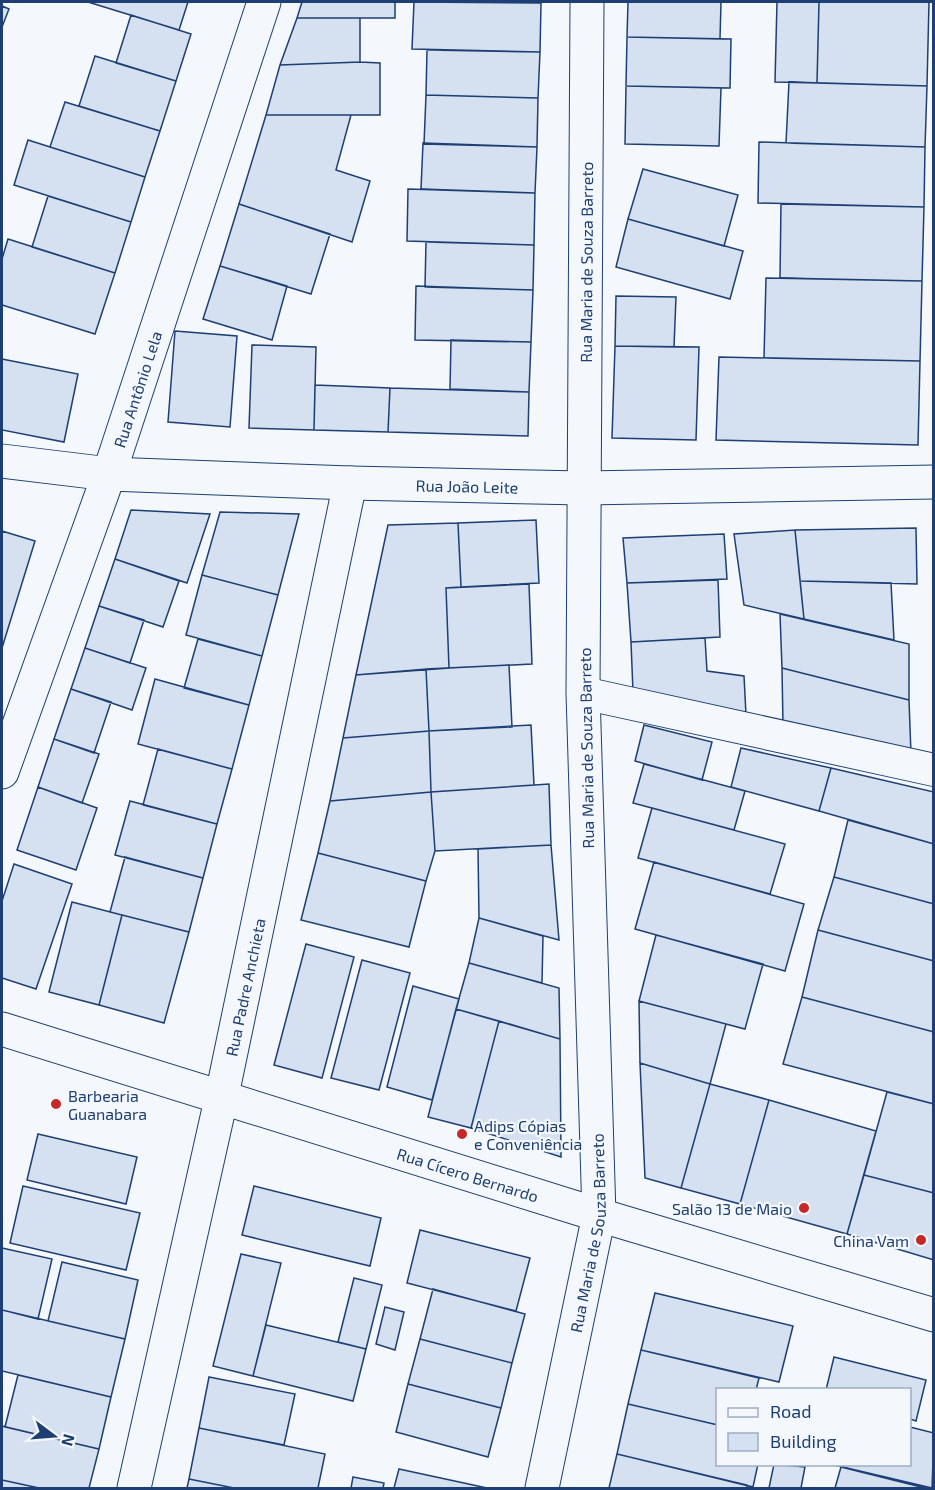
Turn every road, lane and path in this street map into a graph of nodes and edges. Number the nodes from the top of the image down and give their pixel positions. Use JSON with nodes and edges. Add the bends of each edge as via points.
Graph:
{"nodes":[{"id":1,"x":264,"y":2,"type":"edge"},
{"id":2,"x":587,"y":2,"type":"edge"},
{"id":3,"x":2,"y":461,"type":"edge"},
{"id":4,"x":109,"y":474,"type":"junction"},
{"id":5,"x":933,"y":482,"type":"edge"},
{"id":6,"x":350,"y":483,"type":"junction"},
{"id":7,"x":583,"y":488,"type":"junction"},
{"id":8,"x":583,"y":693,"type":"junction"},
{"id":9,"x":933,"y":770,"type":"edge"},
{"id":10,"x":2,"y":772,"type":"edge"},
{"id":11,"x":2,"y":1029,"type":"edge"},
{"id":12,"x":222,"y":1095,"type":"junction"},
{"id":13,"x":599,"y":1215,"type":"junction"},
{"id":14,"x":933,"y":1315,"type":"edge"},
{"id":15,"x":134,"y":1488,"type":"edge"},
{"id":16,"x":542,"y":1488,"type":"edge"}],
"edges":[{"from":1,"to":4,"type":"street","name":"Rua Antônio Lela"},
{"from":2,"to":7,"type":"street","name":"Rua Maria de Souza Barreto"},
{"from":3,"to":4,"type":"street","name":"Rua João Leite"},
{"from":4,"to":6,"type":"street","name":"Rua João Leite"},
{"from":4,"to":10,"type":"street","name":"Rua Antônio Lela"},
{"from":5,"to":7,"type":"street","name":"Rua João Leite"},
{"from":6,"to":7,"type":"street","name":"Rua João Leite"},
{"from":6,"to":12,"type":"street","name":"Rua Padre Anchieta"},
{"from":7,"to":8,"type":"street","name":"Rua Maria de Souza Barreto"},
{"from":8,"to":9,"type":"street"},
{"from":8,"to":13,"type":"street","name":"Rua Maria de Souza Barreto"},
{"from":11,"to":12,"type":"street","name":"Rua Cícero Bernardo"},
{"from":12,"to":13,"type":"street","name":"Rua Cícero Bernardo"},
{"from":12,"to":15,"type":"street","name":"Rua Padre Anchieta"},
{"from":13,"to":14,"type":"street","name":"Rua Cícero Bernardo"},
{"from":13,"to":16,"type":"street","name":"Rua Maria de Souza Barreto"}]}
